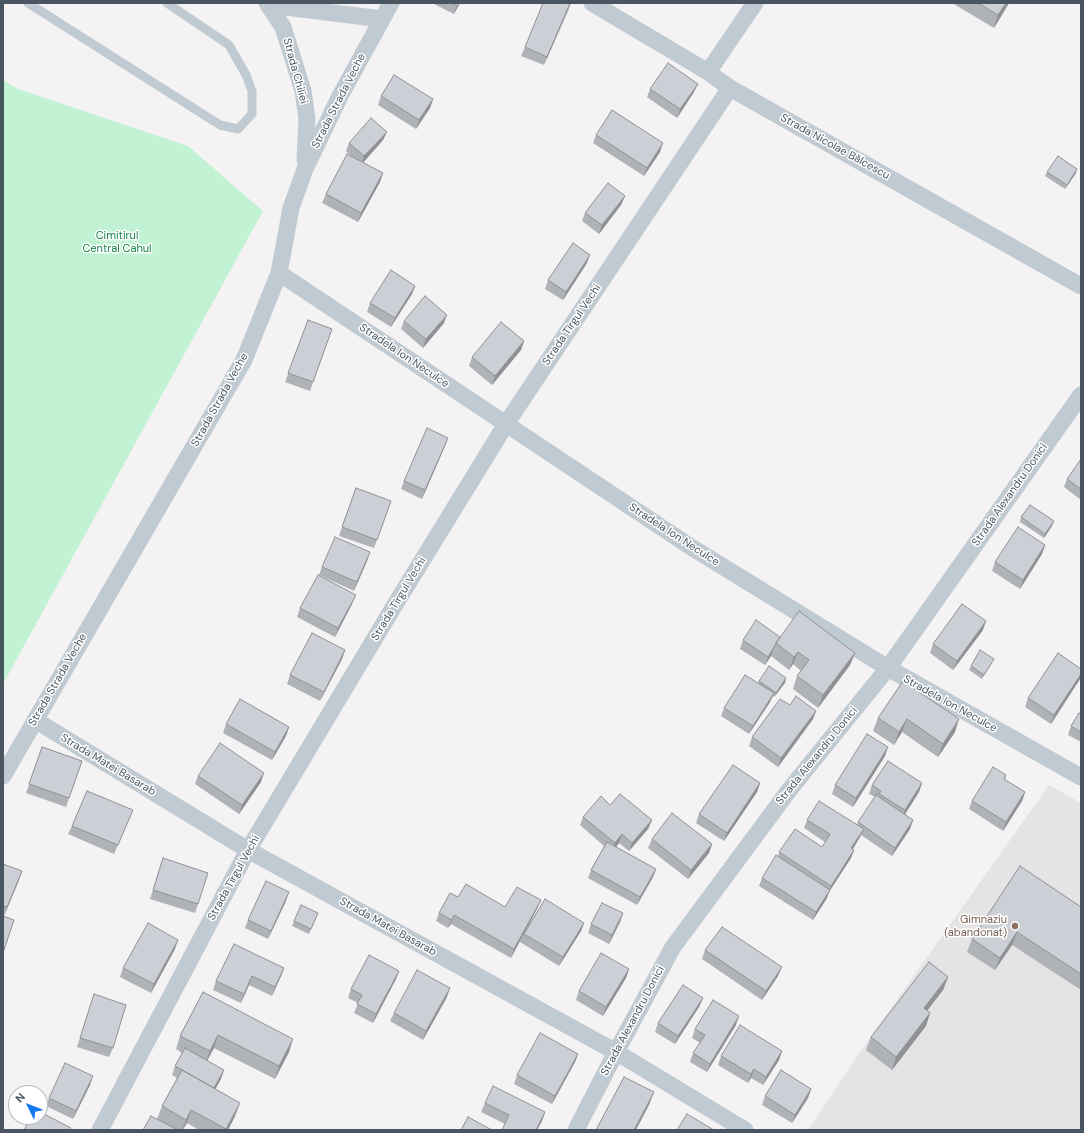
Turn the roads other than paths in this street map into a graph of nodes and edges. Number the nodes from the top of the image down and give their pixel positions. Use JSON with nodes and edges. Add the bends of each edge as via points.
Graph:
{"nodes":[{"id":1,"x":28,"y":3,"type":"edge"},
{"id":2,"x":167,"y":3,"type":"edge"},
{"id":3,"x":391,"y":3,"type":"edge"},
{"id":4,"x":592,"y":3,"type":"edge"},
{"id":5,"x":755,"y":3,"type":"edge"},
{"id":6,"x":268,"y":4,"type":"edge"},
{"id":7,"x":382,"y":19,"type":"junction"},
{"id":8,"x":708,"y":72,"type":"junction"},
{"id":9,"x":730,"y":88,"type":"junction"},
{"id":10,"x":305,"y":169,"type":"junction"},
{"id":11,"x":279,"y":273,"type":"junction"},
{"id":12,"x":1081,"y":286,"type":"edge"},
{"id":13,"x":1081,"y":395,"type":"edge"},
{"id":14,"x":506,"y":424,"type":"junction"},
{"id":15,"x":888,"y":668,"type":"junction"},
{"id":16,"x":35,"y":720,"type":"junction"},
{"id":17,"x":3,"y":776,"type":"edge"},
{"id":18,"x":1081,"y":777,"type":"edge"},
{"id":19,"x":248,"y":850,"type":"junction"},
{"id":20,"x":616,"y":1052,"type":"junction"},
{"id":21,"x":100,"y":1130,"type":"edge"},
{"id":22,"x":576,"y":1130,"type":"edge"},
{"id":23,"x":745,"y":1130,"type":"edge"}],
"edges":[{"from":1,"to":2,"type":"lane","via":[[220,126],[238,130],[252,114],[252,91],[246,75],[229,45]]},
{"from":3,"to":7,"type":"street","name":"Strada Strada Veche"},
{"from":4,"to":8,"type":"street","name":"Strada Nicolae Bălcescu"},
{"from":5,"to":8,"type":"street"},
{"from":6,"to":7,"type":"street"},
{"from":6,"to":10,"type":"street","name":"Strada Chiliei","via":[[283,27],[303,91],[307,119]]},
{"from":7,"to":10,"type":"street","name":"Strada Strada Veche","via":[[340,96]]},
{"from":8,"to":9,"type":"street","name":"Strada Nicolae Bălcescu"},
{"from":9,"to":12,"type":"street","name":"Strada Nicolae Bălcescu"},
{"from":9,"to":14,"type":"street","name":"Strada Tîrgul Vechi"},
{"from":10,"to":11,"type":"street","name":"Strada Strada Veche","via":[[291,208]]},
{"from":11,"to":14,"type":"street","name":"Stradela Ion Neculce"},
{"from":11,"to":16,"type":"street","name":"Strada Strada Veche","via":[[244,360]]},
{"from":13,"to":15,"type":"street","name":"Strada Alexandru Donici"},
{"from":14,"to":15,"type":"street","name":"Stradela Ion Neculce","via":[[691,547]]},
{"from":14,"to":19,"type":"street","name":"Strada Tîrgul Vechi"},
{"from":15,"to":18,"type":"street","name":"Stradela Ion Neculce"},
{"from":15,"to":20,"type":"street","name":"Strada Alexandru Donici","via":[[790,789],[673,947]]},
{"from":16,"to":17,"type":"street","name":"Strada Strada Veche"},
{"from":16,"to":19,"type":"street","name":"Strada Matei Basarab"},
{"from":19,"to":20,"type":"street","name":"Strada Matei Basarab"},
{"from":19,"to":21,"type":"street","name":"Strada Tîrgul Vechi"},
{"from":20,"to":22,"type":"street","name":"Strada Alexandru Donici"},
{"from":20,"to":23,"type":"street","name":"Strada Matei Basarab"}]}
